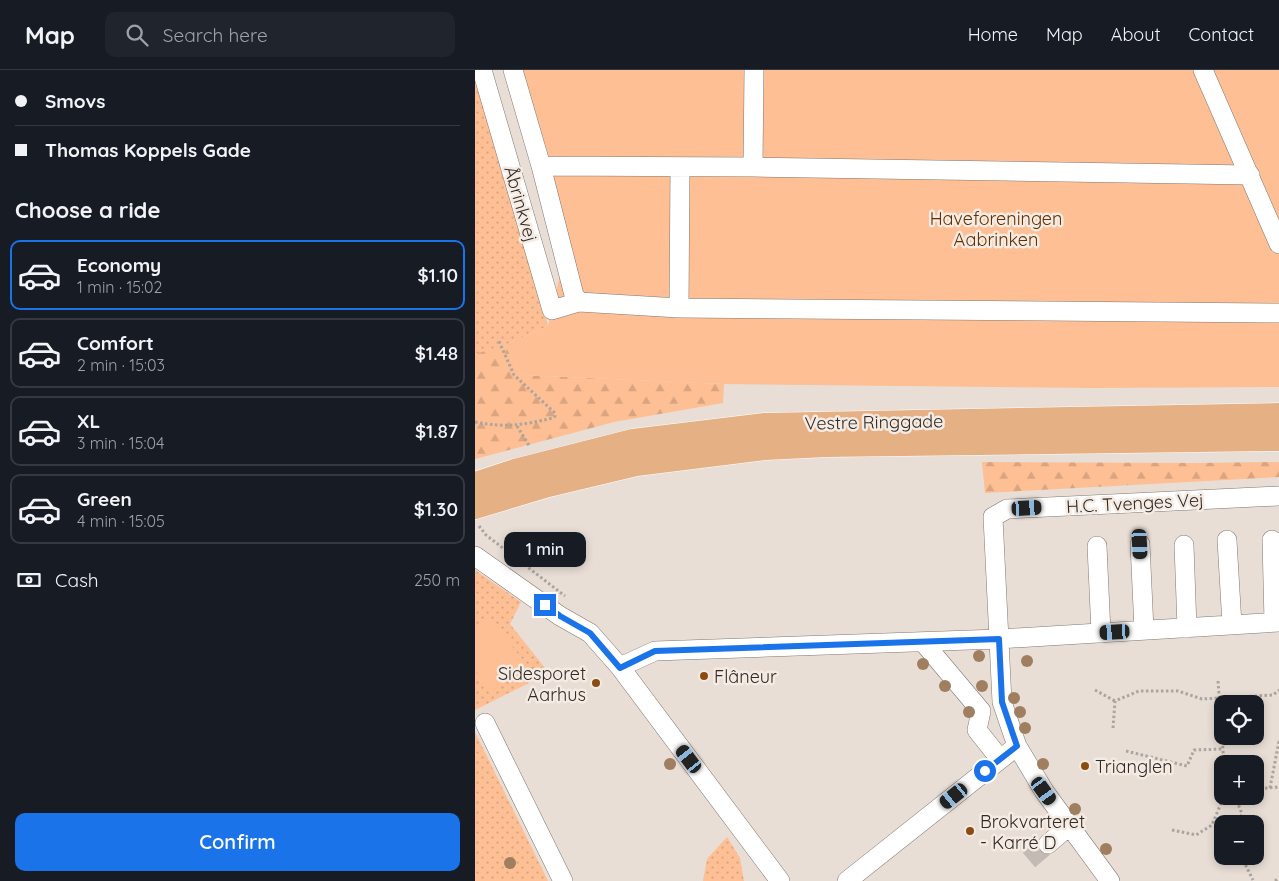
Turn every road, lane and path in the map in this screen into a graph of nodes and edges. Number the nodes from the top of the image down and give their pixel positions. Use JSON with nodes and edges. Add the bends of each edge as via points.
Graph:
{"nodes":[{"id":1,"x":482,"y":70,"type":"edge"},
{"id":2,"x":513,"y":70,"type":"edge"},
{"id":3,"x":754,"y":70,"type":"edge"},
{"id":4,"x":1203,"y":70,"type":"edge"},
{"id":5,"x":541,"y":166,"type":"junction"},
{"id":6,"x":680,"y":167,"type":"junction"},
{"id":7,"x":753,"y":167,"type":"junction"},
{"id":8,"x":1250,"y":174,"type":"junction"},
{"id":9,"x":1279,"y":244,"type":"edge"},
{"id":10,"x":579,"y":302,"type":"junction"},
{"id":11,"x":679,"y":308,"type":"junction"},
{"id":12,"x":1279,"y":312,"type":"edge"},
{"id":13,"x":498,"y":339,"type":"dead end"},
{"id":14,"x":1279,"y":415,"type":"edge"},
{"id":15,"x":475,"y":422,"type":"edge"},
{"id":16,"x":1279,"y":439,"type":"edge"},
{"id":17,"x":520,"y":481,"type":"junction"},
{"id":18,"x":475,"y":484,"type":"edge"},
{"id":19,"x":1279,"y":496,"type":"edge"},
{"id":20,"x":475,"y":507,"type":"edge"},
{"id":21,"x":1227,"y":540,"type":"dead end"},
{"id":22,"x":1272,"y":540,"type":"dead end"},
{"id":23,"x":1140,"y":544,"type":"dead end"},
{"id":24,"x":1184,"y":545,"type":"dead end"},
{"id":25,"x":1097,"y":546,"type":"dead end"},
{"id":26,"x":475,"y":556,"type":"edge"},
{"id":27,"x":1276,"y":622,"type":"edge"},
{"id":28,"x":1232,"y":625,"type":"junction"},
{"id":29,"x":1187,"y":628,"type":"junction"},
{"id":30,"x":1144,"y":630,"type":"junction"},
{"id":31,"x":1101,"y":633,"type":"junction"},
{"id":32,"x":999,"y":639,"type":"junction"},
{"id":33,"x":923,"y":642,"type":"junction"},
{"id":34,"x":620,"y":668,"type":"junction"},
{"id":35,"x":1218,"y":681,"type":"dead end"},
{"id":36,"x":1095,"y":690,"type":"dead end"},
{"id":37,"x":1279,"y":690,"type":"edge"},
{"id":38,"x":1219,"y":695,"type":"edge"},
{"id":39,"x":1264,"y":696,"type":"edge"},
{"id":40,"x":1214,"y":699,"type":"edge"},
{"id":41,"x":1115,"y":701,"type":"junction"},
{"id":42,"x":485,"y":723,"type":"dead end"},
{"id":43,"x":1113,"y":728,"type":"dead end"},
{"id":44,"x":1279,"y":740,"type":"edge"},
{"id":45,"x":1222,"y":745,"type":"edge"},
{"id":46,"x":1017,"y":746,"type":"junction"},
{"id":47,"x":1222,"y":749,"type":"junction"},
{"id":48,"x":1126,"y":751,"type":"dead end"},
{"id":49,"x":1278,"y":752,"type":"edge"},
{"id":50,"x":1223,"y":755,"type":"edge"},
{"id":51,"x":1000,"y":759,"type":"junction"},
{"id":52,"x":1279,"y":787,"type":"edge"},
{"id":53,"x":1270,"y":788,"type":"junction"},
{"id":54,"x":1264,"y":789,"type":"edge"},
{"id":55,"x":1220,"y":805,"type":"edge"},
{"id":56,"x":1069,"y":826,"type":"junction"},
{"id":57,"x":1172,"y":830,"type":"dead end"},
{"id":58,"x":1049,"y":844,"type":"tunnel mouth"},
{"id":59,"x":1246,"y":865,"type":"edge"},
{"id":60,"x":1279,"y":878,"type":"edge"},
{"id":61,"x":563,"y":881,"type":"edge"},
{"id":62,"x":780,"y":881,"type":"edge"},
{"id":63,"x":847,"y":881,"type":"edge"},
{"id":64,"x":1110,"y":881,"type":"edge"},
{"id":65,"x":1254,"y":881,"type":"edge"},
{"id":66,"x":1275,"y":881,"type":"edge"}],
"edges":[{"from":1,"to":10,"type":"street","name":"Åbrinkvej","via":[[552,310]]},
{"from":2,"to":5,"type":"street"},
{"from":3,"to":7,"type":"street"},
{"from":4,"to":8,"type":"street"},
{"from":5,"to":6,"type":"street"},
{"from":5,"to":10,"type":"street","via":[[574,295]]},
{"from":6,"to":7,"type":"street"},
{"from":6,"to":11,"type":"street"},
{"from":7,"to":8,"type":"street"},
{"from":8,"to":9,"type":"street"},
{"from":10,"to":11,"type":"street"},
{"from":11,"to":12,"type":"street"},
{"from":13,"to":15,"type":"path","via":[[514,375],[555,416],[517,426]]},
{"from":14,"to":17,"type":"main road","name":"Vestre Ringgade","via":[[765,425],[633,441]]},
{"from":16,"to":17,"type":"main road","name":"Vestre Ringgade","via":[[765,448]]},
{"from":17,"to":18,"type":"main road","name":"Vestre Ringgade"},
{"from":17,"to":20,"type":"main road","name":"Vestre Ringgade"},
{"from":19,"to":32,"type":"street","name":"H.C. Tvenges Vej","via":[[1007,509],[993,517]]},
{"from":21,"to":28,"type":"street"},
{"from":22,"to":27,"type":"street"},
{"from":23,"to":30,"type":"street"},
{"from":24,"to":29,"type":"street"},
{"from":25,"to":31,"type":"street"},
{"from":26,"to":34,"type":"street","via":[[560,616],[590,633]]},
{"from":27,"to":28,"type":"street"},
{"from":28,"to":29,"type":"street"},
{"from":29,"to":30,"type":"street"},
{"from":30,"to":31,"type":"street"},
{"from":31,"to":32,"type":"street"},
{"from":32,"to":33,"type":"street"},
{"from":32,"to":46,"type":"street","via":[[1002,702]]},
{"from":33,"to":34,"type":"street","via":[[655,651]]},
{"from":33,"to":51,"type":"street","via":[[981,711],[977,730]]},
{"from":34,"to":62,"type":"street"},
{"from":35,"to":38,"type":"path"},
{"from":36,"to":41,"type":"path"},
{"from":37,"to":39,"type":"path","via":[[1273,696]]},
{"from":40,"to":41,"type":"path","via":[[1202,699],[1178,691],[1139,691]]},
{"from":41,"to":43,"type":"path"},
{"from":42,"to":61,"type":"street"},
{"from":44,"to":49,"type":"path"},
{"from":45,"to":47,"type":"path"},
{"from":46,"to":51,"type":"street"},
{"from":46,"to":56,"type":"street"},
{"from":47,"to":48,"type":"path","via":[[1194,750],[1187,766]]},
{"from":47,"to":50,"type":"path"},
{"from":49,"to":53,"type":"path"},
{"from":51,"to":63,"type":"street"},
{"from":52,"to":53,"type":"path"},
{"from":53,"to":54,"type":"path"},
{"from":55,"to":57,"type":"path","via":[[1212,825],[1196,835]]},
{"from":56,"to":58,"type":"street"},
{"from":56,"to":64,"type":"street"},
{"from":59,"to":65,"type":"path"},
{"from":60,"to":66,"type":"path"}]}
